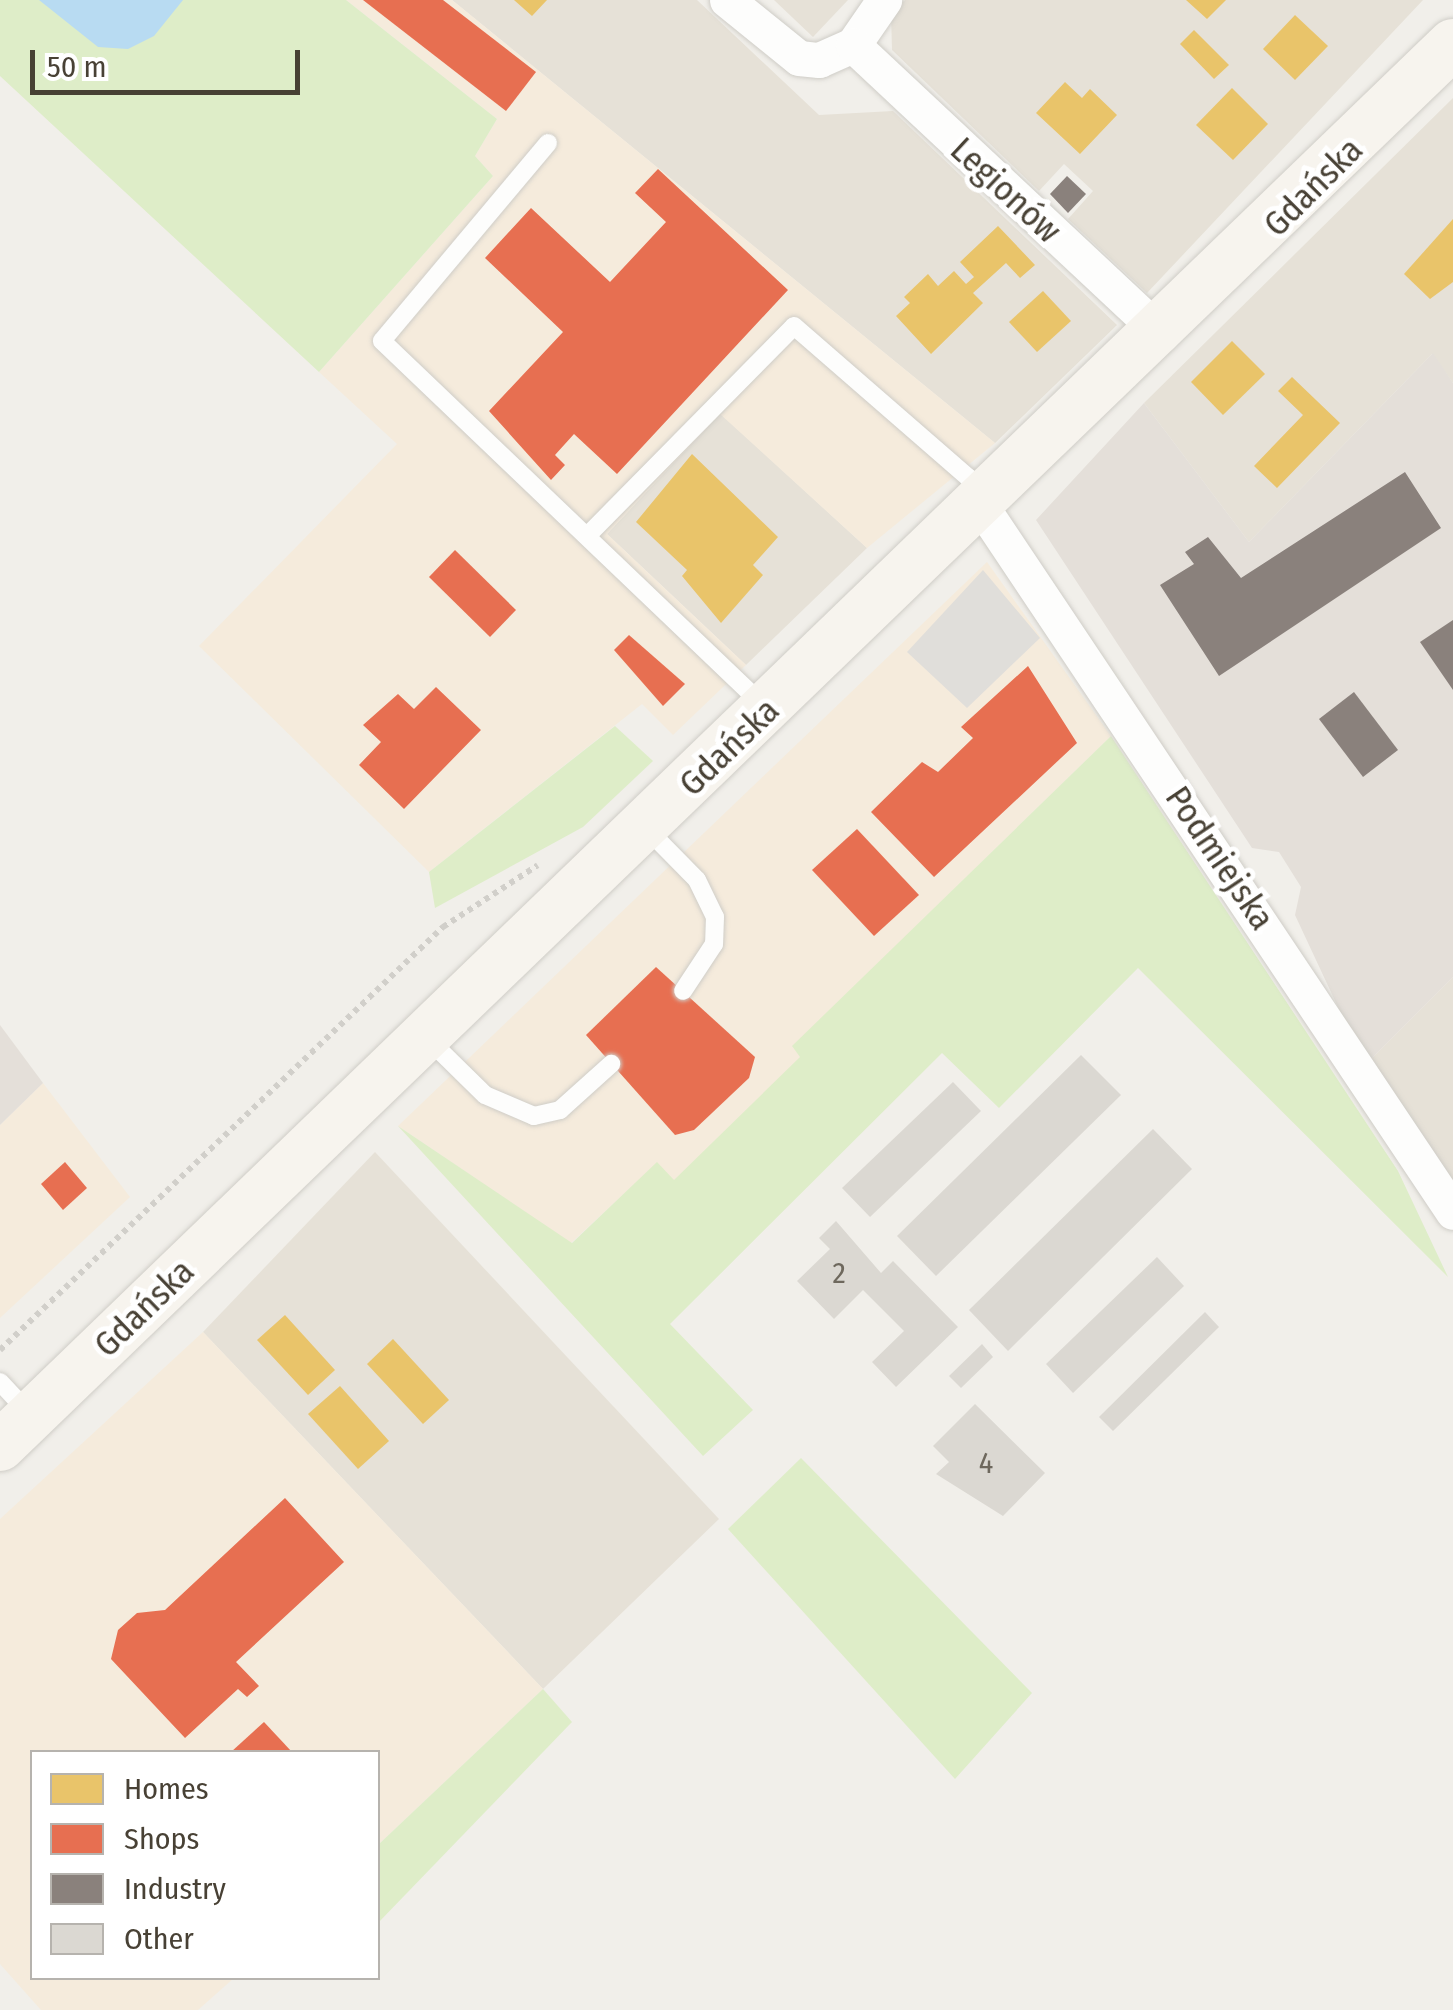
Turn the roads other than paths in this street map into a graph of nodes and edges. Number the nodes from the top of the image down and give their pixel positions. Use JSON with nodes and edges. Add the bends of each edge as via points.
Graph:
{"nodes":[{"id":1,"x":728,"y":0,"type":"edge"},
{"id":2,"x":884,"y":0,"type":"edge"},
{"id":3,"x":1453,"y":44,"type":"edge"},
{"id":4,"x":853,"y":45,"type":"junction"},
{"id":5,"x":548,"y":143,"type":"dead end"},
{"id":6,"x":1162,"y":334,"type":"junction"},
{"id":7,"x":981,"y":506,"type":"junction"},
{"id":8,"x":588,"y":536,"type":"junction"},
{"id":9,"x":768,"y":710,"type":"junction"},
{"id":10,"x":646,"y":827,"type":"junction"},
{"id":11,"x":683,"y":991,"type":"dead end"},
{"id":12,"x":426,"y":1037,"type":"junction"},
{"id":13,"x":612,"y":1064,"type":"dead end"},
{"id":14,"x":1453,"y":1212,"type":"edge"},
{"id":15,"x":10,"y":1414,"type":"edge"}],
"edges":[{"from":1,"to":4,"type":"street","via":[[799,58]]},
{"from":2,"to":4,"type":"street"},
{"from":3,"to":6,"type":"main road","name":"Gdańska"},
{"from":4,"to":6,"type":"street","name":"Legionów"},
{"from":5,"to":8,"type":"lane","via":[[382,341]]},
{"from":6,"to":7,"type":"main road","name":"Gdańska"},
{"from":7,"to":8,"type":"lane","via":[[969,478],[794,326]]},
{"from":7,"to":9,"type":"main road","name":"Gdańska"},
{"from":7,"to":14,"type":"street","name":"Podmiejska"},
{"from":8,"to":9,"type":"lane"},
{"from":9,"to":10,"type":"main road","name":"Gdańska"},
{"from":10,"to":11,"type":"lane","via":[[698,880],[715,917],[714,944]]},
{"from":10,"to":12,"type":"main road","name":"Gdańska"},
{"from":12,"to":13,"type":"lane","via":[[485,1096],[534,1116],[560,1110]]},
{"from":12,"to":15,"type":"main road","name":"Gdańska"}]}
